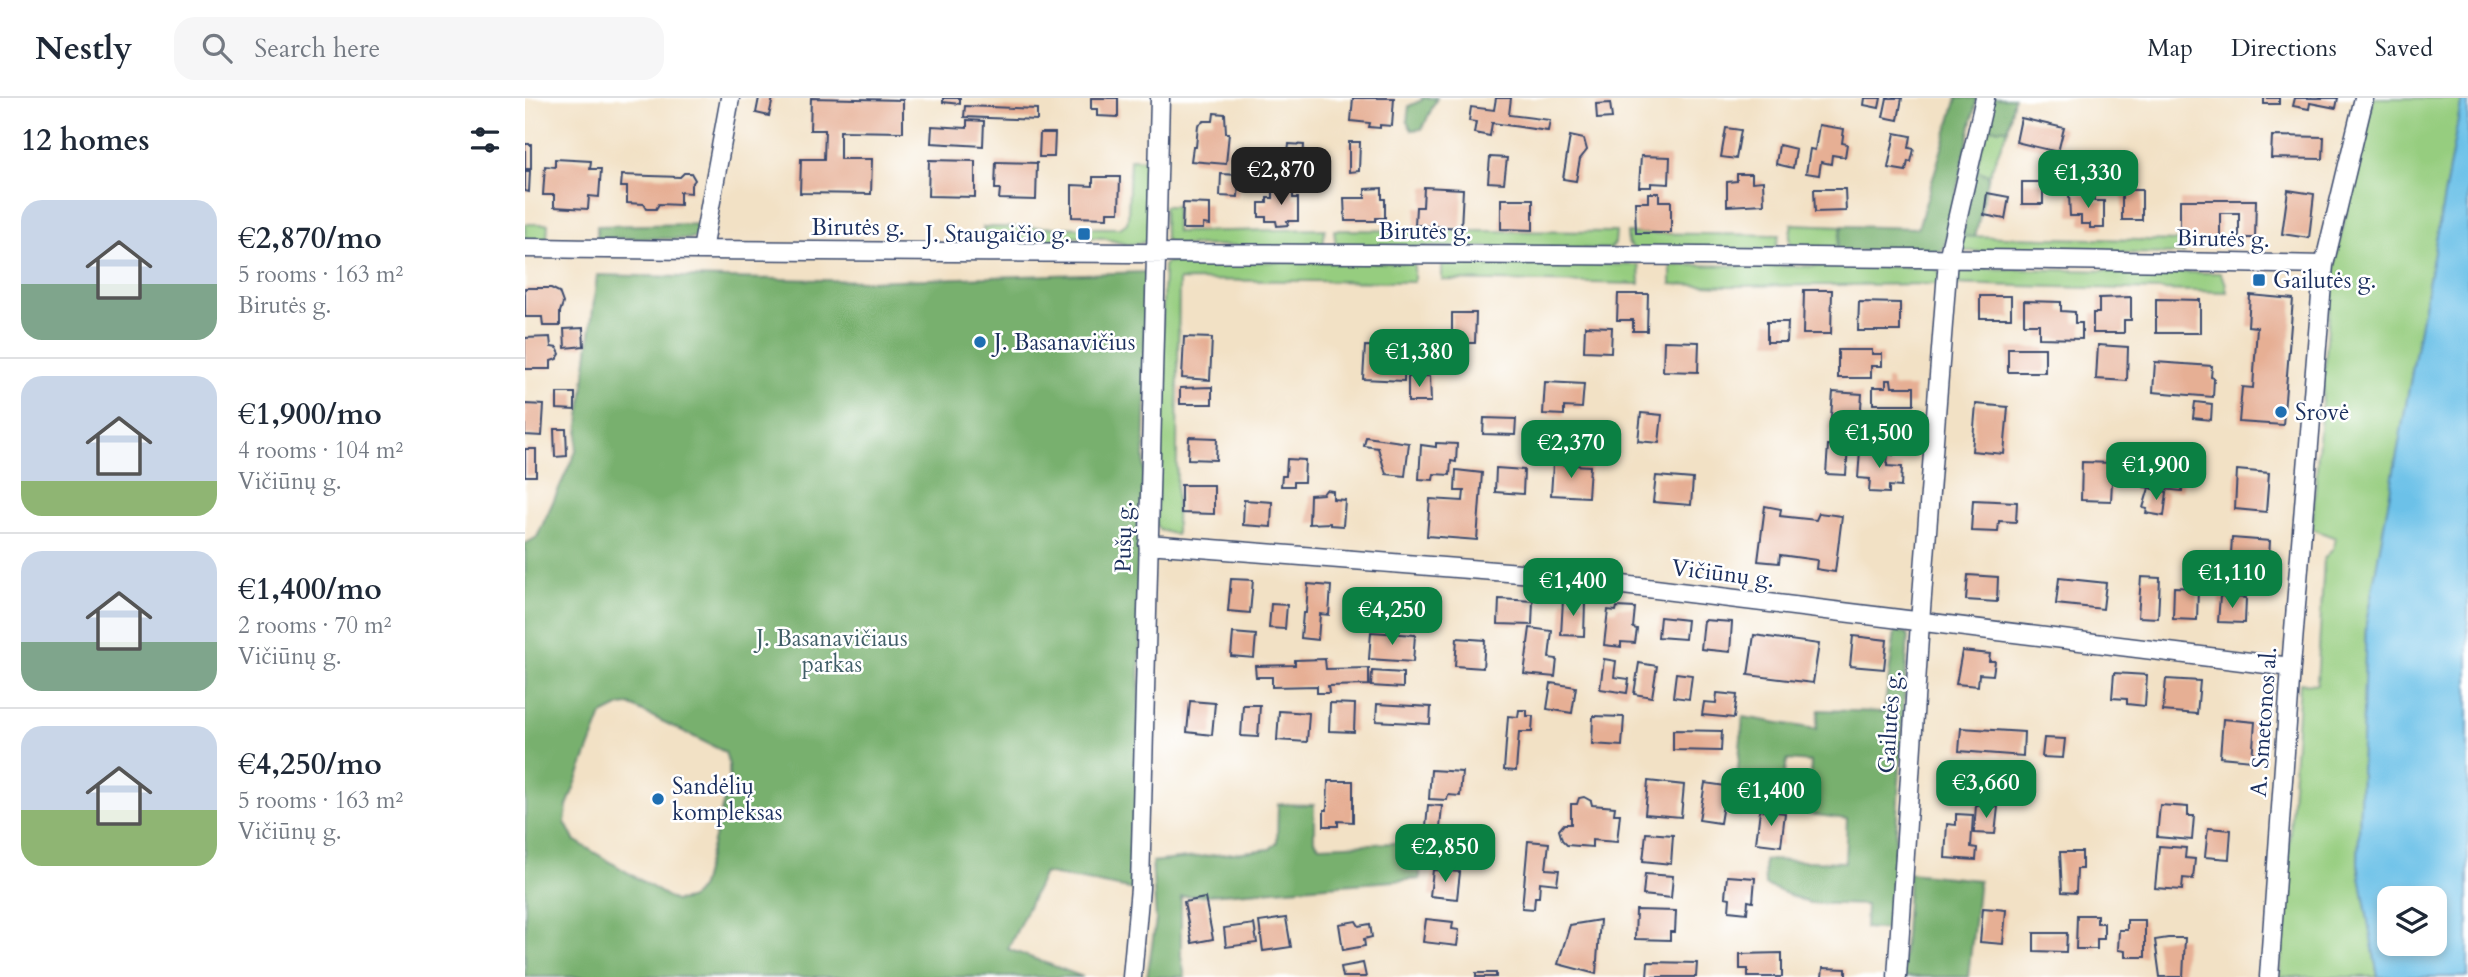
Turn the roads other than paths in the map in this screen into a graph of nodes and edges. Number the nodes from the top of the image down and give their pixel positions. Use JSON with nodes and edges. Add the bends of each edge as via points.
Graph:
{"nodes":[{"id":1,"x":730,"y":98,"type":"edge"},
{"id":2,"x":1160,"y":98,"type":"edge"},
{"id":3,"x":1985,"y":98,"type":"edge"},
{"id":4,"x":2364,"y":98,"type":"edge"},
{"id":5,"x":525,"y":248,"type":"edge"},
{"id":6,"x":702,"y":250,"type":"junction"},
{"id":7,"x":1156,"y":254,"type":"junction"},
{"id":8,"x":1948,"y":259,"type":"junction"},
{"id":9,"x":2324,"y":265,"type":"junction"},
{"id":10,"x":1147,"y":544,"type":"junction"},
{"id":11,"x":1920,"y":622,"type":"junction"},
{"id":12,"x":2291,"y":667,"type":"junction"},
{"id":13,"x":1132,"y":977,"type":"edge"},
{"id":14,"x":1897,"y":977,"type":"edge"},
{"id":15,"x":2269,"y":977,"type":"edge"}],
"edges":[{"from":1,"to":6,"type":"street"},
{"from":2,"to":7,"type":"street","name":"Pušų g."},
{"from":3,"to":8,"type":"street","name":"Gailutės g."},
{"from":4,"to":9,"type":"street","name":"A. Smetonos al."},
{"from":5,"to":6,"type":"street","name":"Birutės g."},
{"from":6,"to":7,"type":"street","name":"Birutės g."},
{"from":7,"to":8,"type":"street","name":"Birutės g."},
{"from":7,"to":10,"type":"street","name":"Pušų g."},
{"from":8,"to":9,"type":"street","name":"Birutės g."},
{"from":8,"to":11,"type":"street","name":"Gailutės g."},
{"from":9,"to":12,"type":"street","name":"A. Smetonos al."},
{"from":10,"to":11,"type":"street","name":"Vičiūnų g.","via":[[1533,574]]},
{"from":10,"to":13,"type":"street","name":"Pušų g.","via":[[1140,888]]},
{"from":11,"to":12,"type":"street","name":"Vičiūnų g."},
{"from":11,"to":14,"type":"street","name":"Gailutės g."},
{"from":12,"to":15,"type":"street","name":"A. Smetonos al."}]}
